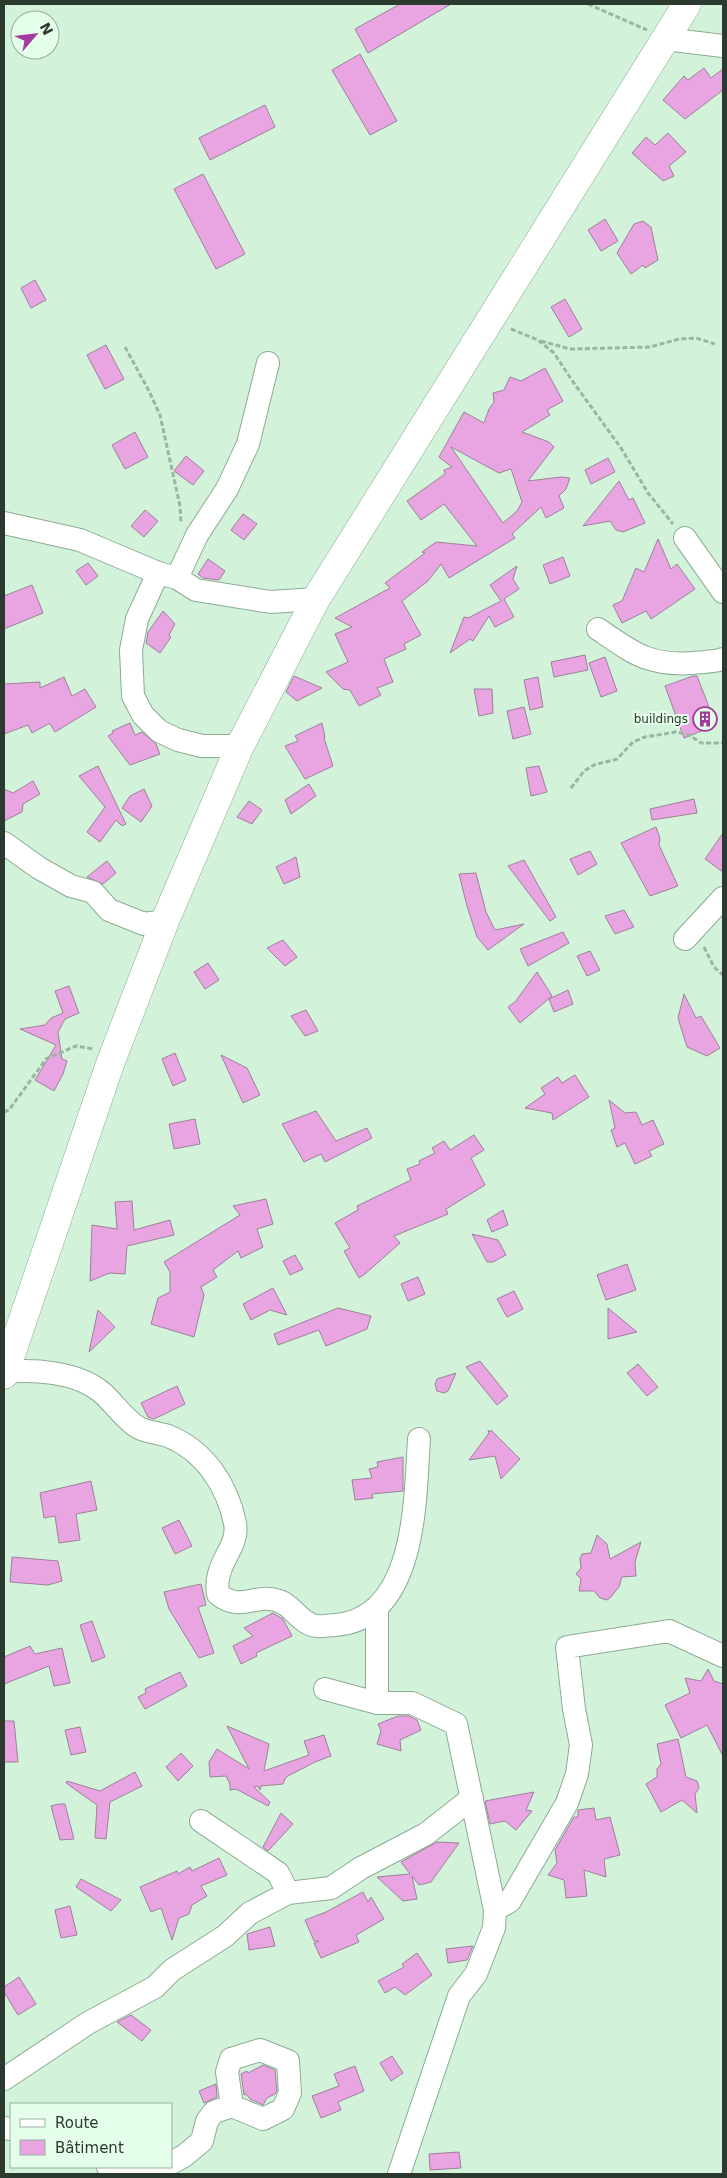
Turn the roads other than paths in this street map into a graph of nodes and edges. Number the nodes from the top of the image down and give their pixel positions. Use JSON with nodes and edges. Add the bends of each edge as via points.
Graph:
{"nodes":[{"id":1,"x":687,"y":4,"type":"edge"},
{"id":2,"x":665,"y":39,"type":"junction"},
{"id":3,"x":723,"y":46,"type":"edge"},
{"id":4,"x":268,"y":363,"type":"dead end"},
{"id":5,"x":4,"y":522,"type":"edge"},
{"id":6,"x":685,"y":538,"type":"road end"},
{"id":7,"x":168,"y":576,"type":"junction"},
{"id":8,"x":723,"y":592,"type":"edge"},
{"id":9,"x":316,"y":598,"type":"junction"},
{"id":10,"x":598,"y":629,"type":"dead end"},
{"id":11,"x":723,"y":659,"type":"edge"},
{"id":12,"x":240,"y":746,"type":"junction"},
{"id":13,"x":4,"y":842,"type":"edge"},
{"id":14,"x":723,"y":898,"type":"edge"},
{"id":15,"x":164,"y":921,"type":"junction"},
{"id":16,"x":690,"y":934,"type":"road end"},
{"id":17,"x":4,"y":1373,"type":"edge"},
{"id":18,"x":420,"y":1439,"type":"dead end"},
{"id":19,"x":377,"y":1609,"type":"junction"},
{"id":20,"x":723,"y":1656,"type":"edge"},
{"id":21,"x":325,"y":1689,"type":"dead end"},
{"id":22,"x":377,"y":1703,"type":"junction"},
{"id":23,"x":472,"y":1798,"type":"junction"},
{"id":24,"x":201,"y":1821,"type":"dead end"},
{"id":25,"x":288,"y":1893,"type":"junction"},
{"id":26,"x":495,"y":1910,"type":"junction"},
{"id":27,"x":4,"y":2080,"type":"edge"},
{"id":28,"x":232,"y":2106,"type":"dead end"},
{"id":29,"x":172,"y":2162,"type":"edge"},
{"id":30,"x":110,"y":2168,"type":"edge"},
{"id":31,"x":161,"y":2168,"type":"edge"},
{"id":32,"x":121,"y":2174,"type":"edge"},
{"id":33,"x":130,"y":2174,"type":"edge"},
{"id":34,"x":400,"y":2174,"type":"edge"}],
"edges":[{"from":1,"to":2,"type":"main road"},
{"from":2,"to":3,"type":"street"},
{"from":2,"to":9,"type":"main road"},
{"from":4,"to":7,"type":"street","via":[[248,444],[227,489]]},
{"from":5,"to":7,"type":"street","via":[[80,540]]},
{"from":6,"to":8,"type":"street"},
{"from":7,"to":9,"type":"street","via":[[196,590],[236,598],[271,602]]},
{"from":7,"to":12,"type":"street","via":[[137,619],[132,650],[133,696],[143,715],[159,731],[178,740],[202,746]]},
{"from":9,"to":12,"type":"main road"},
{"from":10,"to":11,"type":"street","via":[[647,659],[670,664]]},
{"from":12,"to":15,"type":"main road"},
{"from":13,"to":15,"type":"street","via":[[39,868],[71,886],[93,892],[109,910],[144,924]]},
{"from":14,"to":16,"type":"street"},
{"from":15,"to":17,"type":"main road","via":[[110,1064]]},
{"from":17,"to":19,"type":"street","via":[[52,1372],[92,1386],[140,1428],[187,1445],[208,1463],[228,1495],[236,1526],[232,1545],[223,1559],[216,1581],[218,1594],[225,1601],[234,1604],[265,1599],[279,1601],[308,1624],[318,1626],[361,1620]]},
{"from":18,"to":19,"type":"street","via":[[412,1518],[402,1567],[390,1594]]},
{"from":19,"to":22,"type":"street"},
{"from":20,"to":26,"type":"street","via":[[669,1630],[567,1647],[581,1744],[576,1774],[568,1803],[510,1901]]},
{"from":21,"to":22,"type":"street"},
{"from":22,"to":23,"type":"street","via":[[412,1703],[456,1724]]},
{"from":23,"to":25,"type":"street","via":[[426,1834],[361,1868],[331,1888]]},
{"from":23,"to":26,"type":"street"},
{"from":24,"to":25,"type":"street","via":[[278,1873]]},
{"from":25,"to":27,"type":"street","via":[[250,1913],[225,1936],[172,1970],[155,1987],[88,2023]]},
{"from":26,"to":34,"type":"street","via":[[494,1928],[476,1974],[459,1996]]},
{"from":28,"to":29,"type":"street","via":[[214,2112],[207,2121],[202,2141]]},
{"from":30,"to":32,"type":"street"},
{"from":31,"to":33,"type":"street"}]}
